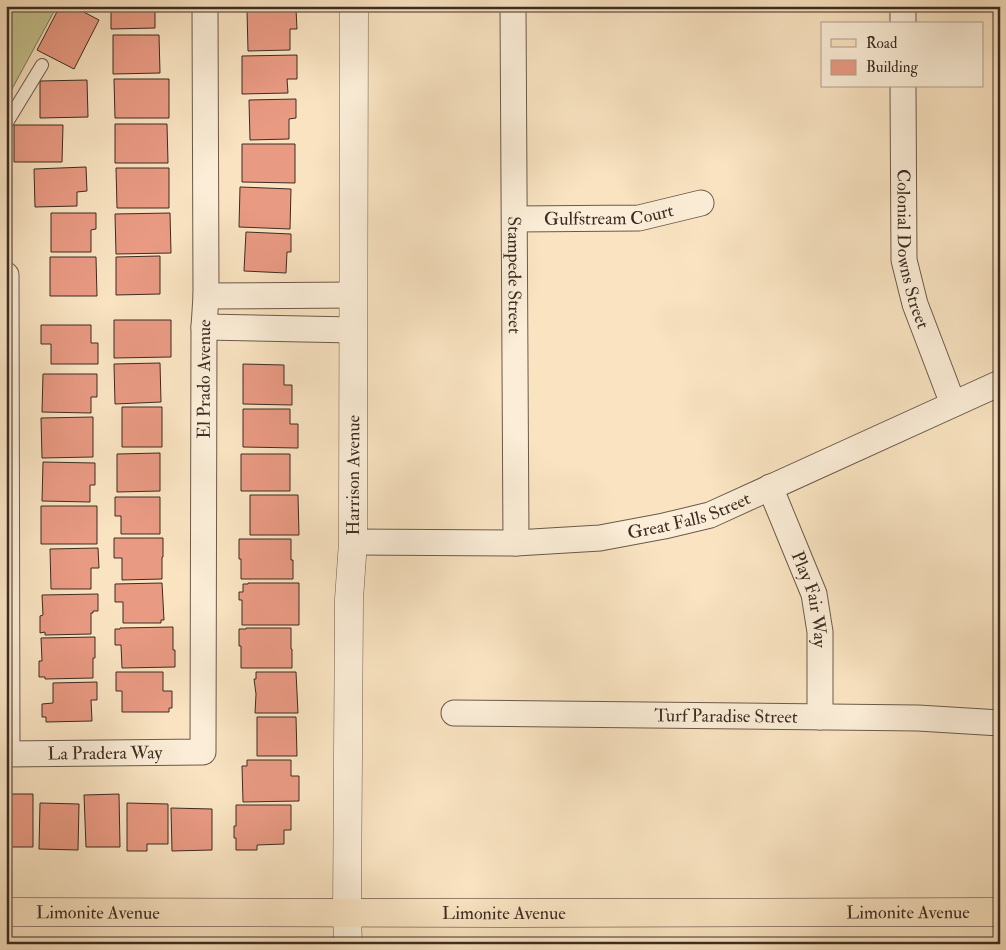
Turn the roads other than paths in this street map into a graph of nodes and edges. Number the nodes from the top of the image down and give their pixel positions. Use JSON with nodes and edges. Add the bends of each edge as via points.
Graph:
{"nodes":[{"id":1,"x":205,"y":6,"type":"edge"},
{"id":2,"x":354,"y":6,"type":"edge"},
{"id":3,"x":514,"y":6,"type":"edge"},
{"id":4,"x":903,"y":6,"type":"edge"},
{"id":5,"x":903,"y":22,"type":"edge"},
{"id":6,"x":42,"y":65,"type":"dead end"},
{"id":7,"x":903,"y":88,"type":"edge"},
{"id":8,"x":6,"y":124,"type":"edge"},
{"id":9,"x":700,"y":203,"type":"dead end"},
{"id":10,"x":515,"y":219,"type":"junction"},
{"id":11,"x":6,"y":275,"type":"edge"},
{"id":12,"x":353,"y":295,"type":"junction"},
{"id":13,"x":206,"y":296,"type":"junction"},
{"id":14,"x":204,"y":327,"type":"junction"},
{"id":15,"x":353,"y":330,"type":"junction"},
{"id":16,"x":1000,"y":382,"type":"edge"},
{"id":17,"x":953,"y":404,"type":"junction"},
{"id":18,"x":770,"y":487,"type":"junction"},
{"id":19,"x":353,"y":542,"type":"junction"},
{"id":20,"x":516,"y":543,"type":"junction"},
{"id":21,"x":7,"y":557,"type":"edge"},
{"id":22,"x":454,"y":713,"type":"dead end"},
{"id":23,"x":820,"y":717,"type":"junction"},
{"id":24,"x":1000,"y":723,"type":"edge"},
{"id":25,"x":203,"y":752,"type":"joint"},
{"id":26,"x":7,"y":754,"type":"edge"},
{"id":27,"x":6,"y":912,"type":"edge"},
{"id":28,"x":1000,"y":912,"type":"edge"},
{"id":29,"x":347,"y":913,"type":"junction"},
{"id":30,"x":348,"y":944,"type":"edge"}],
"edges":[{"from":1,"to":13,"type":"street","name":"El Prado Avenue"},
{"from":2,"to":12,"type":"street","name":"Harrison Avenue"},
{"from":3,"to":10,"type":"street","name":"Stampede Street"},
{"from":4,"to":5,"type":"street"},
{"from":6,"to":8,"type":"lane"},
{"from":7,"to":17,"type":"street","name":"Colonial Downs Street","via":[[904,260],[915,304]]},
{"from":9,"to":10,"type":"street","name":"Gulfstream Court","via":[[638,218]]},
{"from":10,"to":20,"type":"street","name":"Stampede Street"},
{"from":11,"to":21,"type":"street"},
{"from":12,"to":13,"type":"street"},
{"from":12,"to":15,"type":"street","name":"Harrison Avenue"},
{"from":13,"to":14,"type":"street","name":"El Prado Avenue"},
{"from":14,"to":15,"type":"street"},
{"from":14,"to":25,"type":"street","name":"El Prado Avenue"},
{"from":15,"to":19,"type":"street","name":"Harrison Avenue"},
{"from":16,"to":17,"type":"street","name":"Great Falls Street"},
{"from":17,"to":18,"type":"street","name":"Great Falls Street"},
{"from":18,"to":20,"type":"street","name":"Great Falls Street","via":[[710,515],[664,526],[600,538]]},
{"from":18,"to":23,"type":"street","name":"Play Fair Way","via":[[814,594],[820,632]]},
{"from":19,"to":20,"type":"street","name":"Great Falls Street"},
{"from":19,"to":29,"type":"street","name":"Harrison Avenue","via":[[349,599]]},
{"from":21,"to":26,"type":"street"},
{"from":22,"to":23,"type":"street","name":"Turf Paradise Street"},
{"from":23,"to":24,"type":"street","name":"Turf Paradise Street"},
{"from":25,"to":26,"type":"street","name":"La Pradera Way"},
{"from":27,"to":29,"type":"main road","name":"Limonite Avenue"},
{"from":28,"to":29,"type":"main road","name":"Limonite Avenue"},
{"from":29,"to":30,"type":"street","name":"Harrison Avenue"}]}
